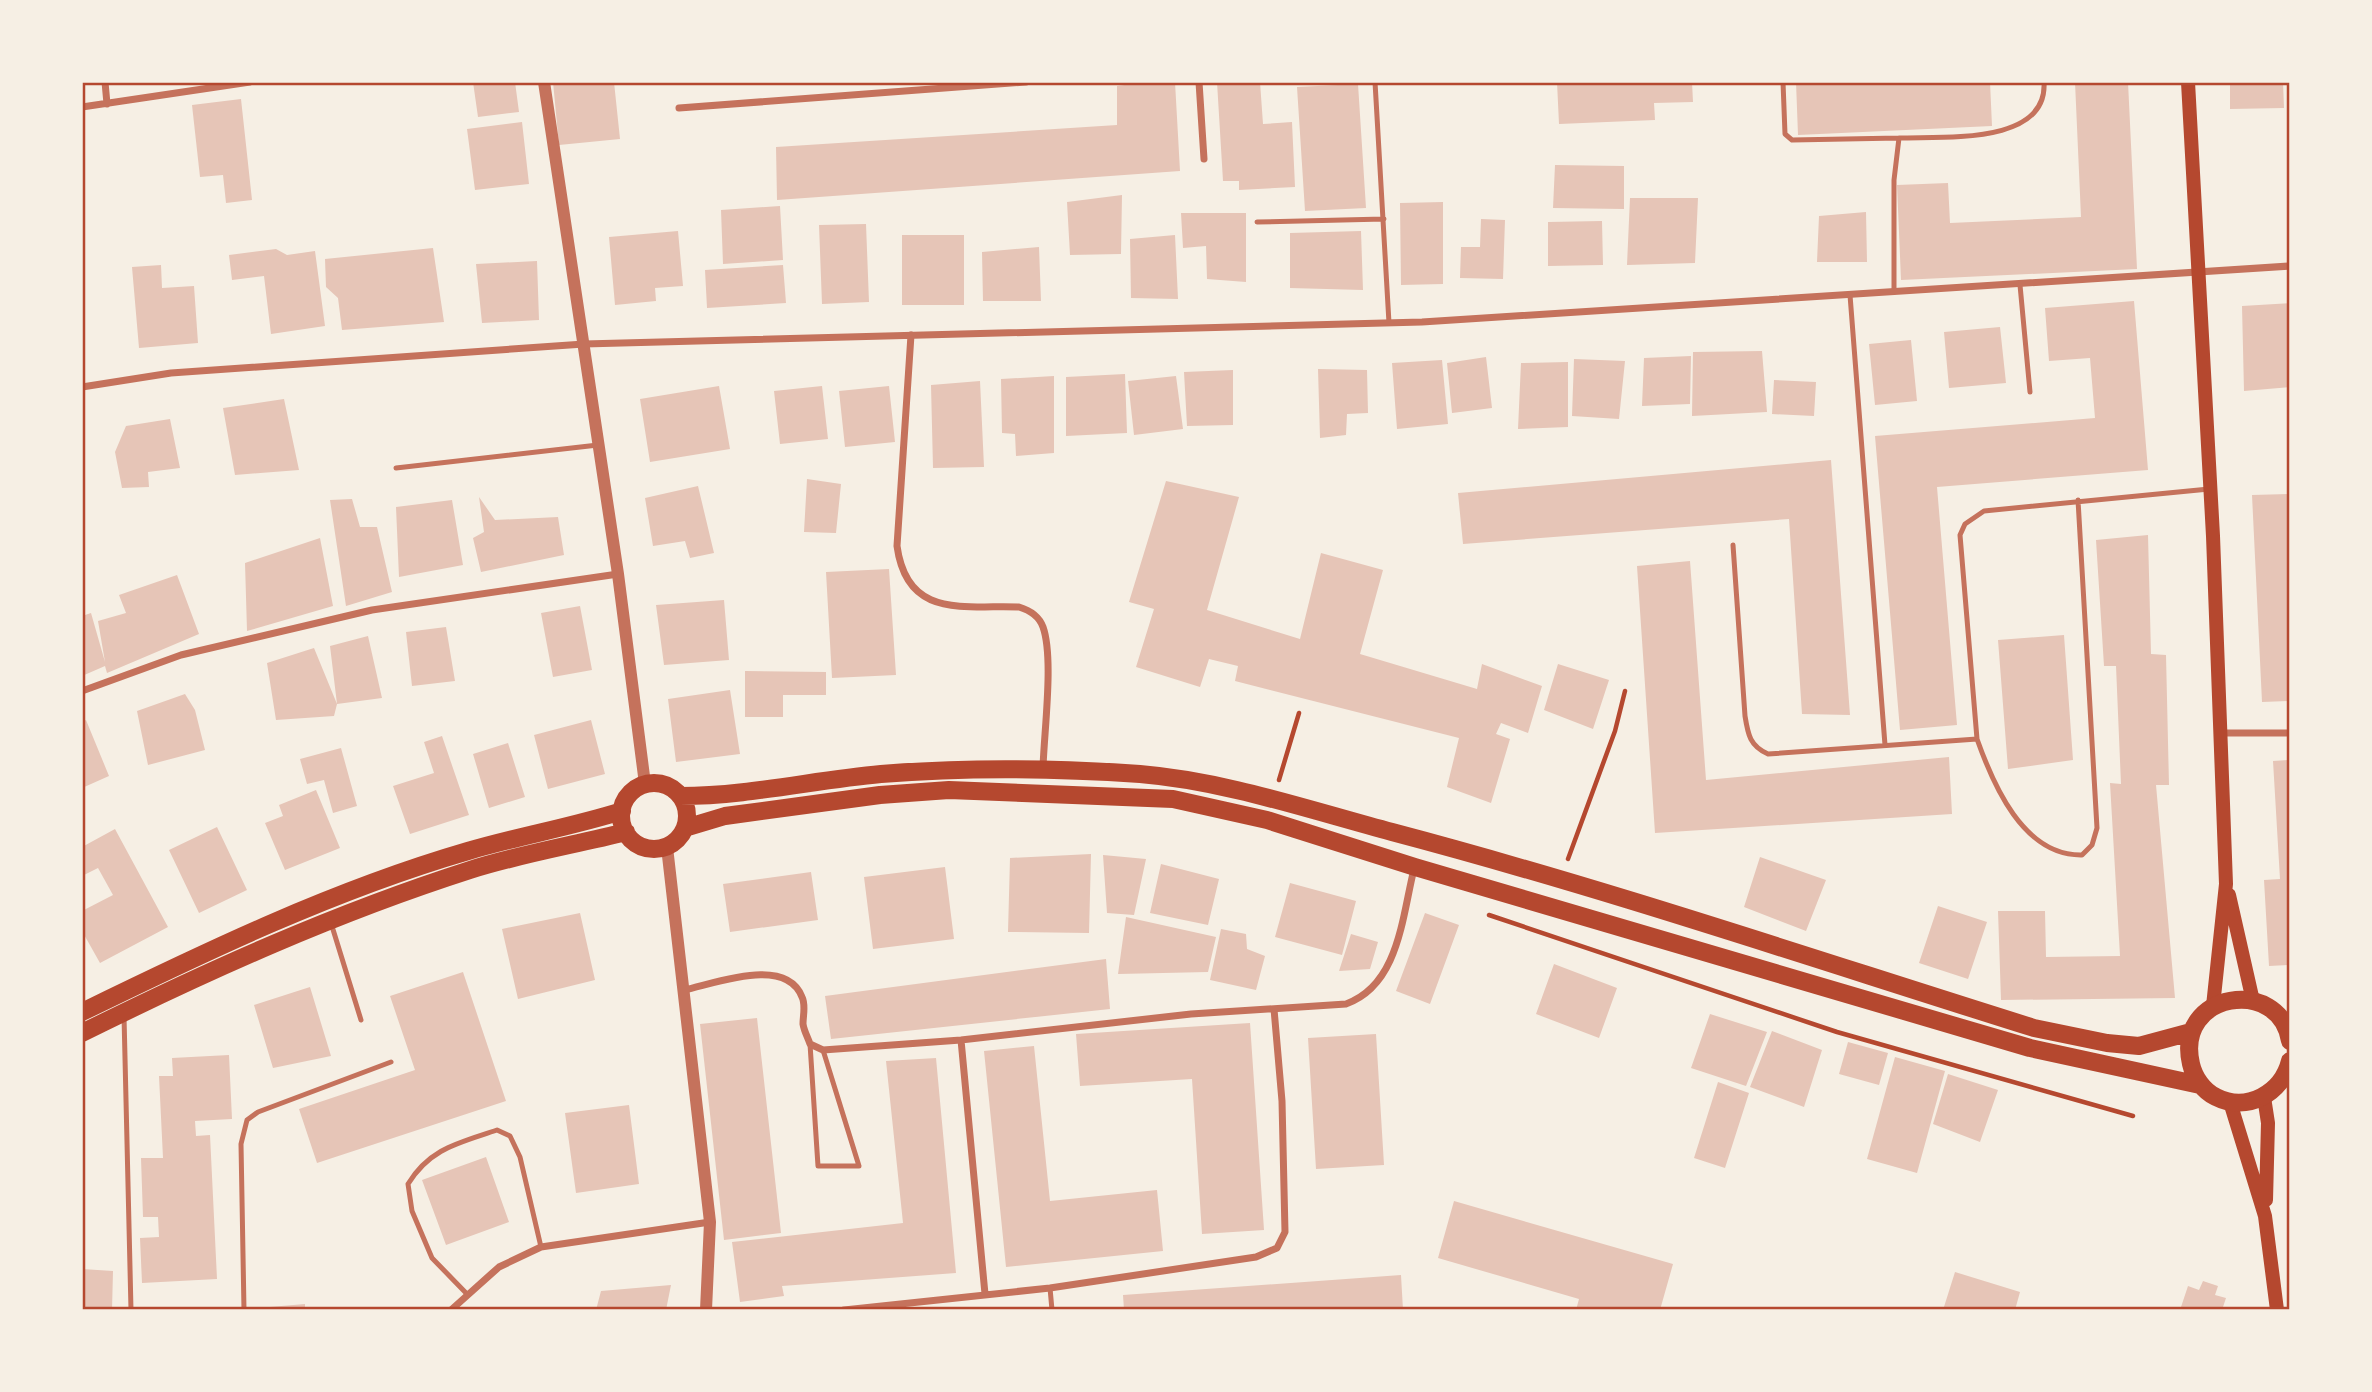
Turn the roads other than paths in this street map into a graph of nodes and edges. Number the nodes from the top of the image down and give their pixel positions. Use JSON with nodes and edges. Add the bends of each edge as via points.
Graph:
{"nodes":[{"id":1,"x":105,"y":82,"type":"edge"},
{"id":2,"x":250,"y":82,"type":"edge"},
{"id":3,"x":544,"y":82,"type":"edge"},
{"id":4,"x":1026,"y":82,"type":"edge"},
{"id":5,"x":1199,"y":82,"type":"edge"},
{"id":6,"x":1375,"y":82,"type":"edge"},
{"id":7,"x":1783,"y":82,"type":"edge"},
{"id":8,"x":2044,"y":82,"type":"edge"},
{"id":9,"x":2188,"y":82,"type":"edge"},
{"id":10,"x":107,"y":104,"type":"junction"},
{"id":11,"x":82,"y":107,"type":"edge"},
{"id":12,"x":679,"y":108,"type":"dead end"},
{"id":13,"x":1899,"y":138,"type":"junction"},
{"id":14,"x":1204,"y":159,"type":"dead end"},
{"id":15,"x":1384,"y":219,"type":"junction"},
{"id":16,"x":1257,"y":222,"type":"dead end"},
{"id":17,"x":2290,"y":266,"type":"edge"},
{"id":18,"x":2198,"y":274,"type":"junction"},
{"id":19,"x":2020,"y":285,"type":"junction"},
{"id":20,"x":1894,"y":292,"type":"junction"},
{"id":21,"x":1850,"y":295,"type":"junction"},
{"id":22,"x":1390,"y":323,"type":"junction"},
{"id":23,"x":911,"y":335,"type":"junction"},
{"id":24,"x":584,"y":344,"type":"junction"},
{"id":25,"x":82,"y":387,"type":"edge"},
{"id":26,"x":2029,"y":392,"type":"dead end"},
{"id":27,"x":599,"y":445,"type":"junction"},
{"id":28,"x":396,"y":468,"type":"dead end"},
{"id":29,"x":2210,"y":489,"type":"junction"},
{"id":30,"x":2078,"y":500,"type":"junction"},
{"id":31,"x":1733,"y":545,"type":"dead end"},
{"id":32,"x":618,"y":573,"type":"junction"},
{"id":33,"x":82,"y":691,"type":"edge"},
{"id":34,"x":2220,"y":733,"type":"junction"},
{"id":35,"x":2290,"y":733,"type":"edge"},
{"id":36,"x":1977,"y":738,"type":"junction"},
{"id":37,"x":1885,"y":745,"type":"junction"},
{"id":38,"x":1043,"y":771,"type":"junction"},
{"id":39,"x":645,"y":784,"type":"junction"},
{"id":40,"x":680,"y":796,"type":"junction"},
{"id":41,"x":622,"y":811,"type":"junction"},
{"id":42,"x":685,"y":828,"type":"junction"},
{"id":43,"x":626,"y":832,"type":"junction"},
{"id":44,"x":667,"y":847,"type":"junction"},
{"id":45,"x":1415,"y":867,"type":"junction"},
{"id":46,"x":2226,"y":884,"type":"junction"},
{"id":47,"x":330,"y":918,"type":"junction"},
{"id":48,"x":684,"y":990,"type":"junction"},
{"id":49,"x":2253,"y":1001,"type":"junction"},
{"id":50,"x":2214,"y":1006,"type":"junction"},
{"id":51,"x":1275,"y":1009,"type":"junction"},
{"id":52,"x":82,"y":1012,"type":"edge"},
{"id":53,"x":124,"y":1013,"type":"junction"},
{"id":54,"x":361,"y":1020,"type":"dead end"},
{"id":55,"x":2285,"y":1020,"type":"edge"},
{"id":56,"x":2191,"y":1032,"type":"junction"},
{"id":57,"x":82,"y":1033,"type":"edge"},
{"id":58,"x":961,"y":1040,"type":"junction"},
{"id":59,"x":2290,"y":1041,"type":"edge"},
{"id":60,"x":810,"y":1044,"type":"junction"},
{"id":61,"x":823,"y":1050,"type":"junction"},
{"id":62,"x":2290,"y":1061,"type":"edge"},
{"id":63,"x":391,"y":1062,"type":"dead end"},
{"id":64,"x":2200,"y":1085,"type":"junction"},
{"id":65,"x":2264,"y":1097,"type":"junction"},
{"id":66,"x":2230,"y":1102,"type":"junction"},
{"id":67,"x":2265,"y":1216,"type":"junction"},
{"id":68,"x":710,"y":1222,"type":"junction"},
{"id":69,"x":541,"y":1247,"type":"junction"},
{"id":70,"x":1050,"y":1288,"type":"junction"},
{"id":71,"x":467,"y":1294,"type":"junction"},
{"id":72,"x":985,"y":1294,"type":"junction"},
{"id":73,"x":131,"y":1310,"type":"edge"},
{"id":74,"x":244,"y":1310,"type":"edge"},
{"id":75,"x":451,"y":1310,"type":"edge"},
{"id":76,"x":706,"y":1310,"type":"edge"},
{"id":77,"x":844,"y":1310,"type":"edge"},
{"id":78,"x":1052,"y":1310,"type":"edge"},
{"id":79,"x":2277,"y":1310,"type":"edge"}],
"edges":[{"from":1,"to":10,"type":"street"},
{"from":2,"to":10,"type":"street"},
{"from":3,"to":24,"type":"street"},
{"from":4,"to":12,"type":"street"},
{"from":5,"to":14,"type":"street"},
{"from":6,"to":15,"type":"lane"},
{"from":7,"to":13,"type":"lane","via":[[1788,138]]},
{"from":8,"to":13,"type":"lane","via":[[2041,105],[2021,125],[2003,131]]},
{"from":9,"to":18,"type":"main road"},
{"from":10,"to":11,"type":"street"},
{"from":13,"to":20,"type":"lane","via":[[1894,180]]},
{"from":15,"to":16,"type":"lane"},
{"from":15,"to":22,"type":"lane"},
{"from":17,"to":18,"type":"street"},
{"from":18,"to":19,"type":"street"},
{"from":18,"to":29,"type":"main road"},
{"from":19,"to":20,"type":"street"},
{"from":19,"to":26,"type":"lane"},
{"from":20,"to":21,"type":"street"},
{"from":21,"to":22,"type":"street"},
{"from":21,"to":37,"type":"lane"},
{"from":22,"to":23,"type":"street"},
{"from":23,"to":24,"type":"street"},
{"from":23,"to":38,"type":"street","via":[[899,561],[908,580],[934,603],[1019,607],[1036,617],[1045,639]]},
{"from":24,"to":25,"type":"street","via":[[171,373]]},
{"from":24,"to":27,"type":"street"},
{"from":27,"to":28,"type":"lane"},
{"from":27,"to":32,"type":"street"},
{"from":29,"to":30,"type":"lane"},
{"from":29,"to":34,"type":"main road"},
{"from":30,"to":36,"type":"lane","via":[[1984,511],[1965,524],[1960,535]]},
{"from":30,"to":36,"type":"lane","via":[[2097,828],[2092,845],[2081,855],[2069,855],[2025,829],[2004,803]]},
{"from":31,"to":37,"type":"lane","via":[[1745,716],[1757,749],[1768,754]]},
{"from":32,"to":33,"type":"street","via":[[372,610],[181,655]]},
{"from":32,"to":39,"type":"street"},
{"from":34,"to":35,"type":"street"},
{"from":34,"to":46,"type":"main road"},
{"from":36,"to":37,"type":"lane"},
{"from":38,"to":40,"type":"main road","via":[[948,769],[722,796]]},
{"from":38,"to":56,"type":"main road","via":[[1175,779],[1273,801],[1467,852],[2034,1028],[2139,1046]]},
{"from":39,"to":40,"type":"main road","via":[[664,785]]},
{"from":39,"to":41,"type":"main road","via":[[629,794]]},
{"from":40,"to":42,"type":"main road","via":[[688,817]]},
{"from":41,"to":43,"type":"main road"},
{"from":41,"to":52,"type":"main road","via":[[468,850],[324,901]]},
{"from":42,"to":44,"type":"main road"},
{"from":42,"to":45,"type":"main road","via":[[725,817],[880,795],[961,790],[1139,795],[1245,814]]},
{"from":43,"to":44,"type":"main road","via":[[639,845]]},
{"from":43,"to":47,"type":"main road","via":[[473,869]]},
{"from":44,"to":48,"type":"street"},
{"from":45,"to":51,"type":"street","via":[[1391,959],[1374,988],[1346,1004]]},
{"from":45,"to":64,"type":"main road","via":[[2030,1048]]},
{"from":46,"to":49,"type":"main road"},
{"from":46,"to":50,"type":"main road"},
{"from":47,"to":53,"type":"main road"},
{"from":47,"to":54,"type":"lane"},
{"from":48,"to":60,"type":"street","via":[[767,973],[784,977],[796,985],[804,1000],[803,1027]]},
{"from":48,"to":68,"type":"street"},
{"from":49,"to":50,"type":"main road"},
{"from":49,"to":55,"type":"main road"},
{"from":50,"to":56,"type":"main road"},
{"from":51,"to":58,"type":"street"},
{"from":51,"to":70,"type":"street","via":[[1285,1232],[1277,1248],[1256,1257]]},
{"from":53,"to":57,"type":"main road"},
{"from":53,"to":73,"type":"lane"},
{"from":55,"to":59,"type":"main road"},
{"from":56,"to":64,"type":"main road","via":[[2188,1050]]},
{"from":58,"to":61,"type":"street"},
{"from":58,"to":72,"type":"street"},
{"from":60,"to":61,"type":"street"},
{"from":60,"to":61,"type":"lane","via":[[817,1166],[859,1166]]},
{"from":62,"to":65,"type":"main road","via":[[2278,1086]]},
{"from":63,"to":74,"type":"lane","via":[[247,1120],[241,1144]]},
{"from":64,"to":66,"type":"main road"},
{"from":65,"to":66,"type":"main road"},
{"from":65,"to":67,"type":"main road","via":[[2268,1123]]},
{"from":66,"to":67,"type":"main road"},
{"from":67,"to":79,"type":"main road"},
{"from":68,"to":69,"type":"street"},
{"from":68,"to":76,"type":"street"},
{"from":69,"to":71,"type":"street","via":[[499,1267]]},
{"from":69,"to":71,"type":"lane","via":[[520,1157],[510,1136],[497,1130],[443,1149],[419,1165],[408,1184],[412,1211],[432,1258]]},
{"from":70,"to":72,"type":"street"},
{"from":70,"to":78,"type":"lane"},
{"from":71,"to":75,"type":"street"},
{"from":72,"to":77,"type":"street"}]}
